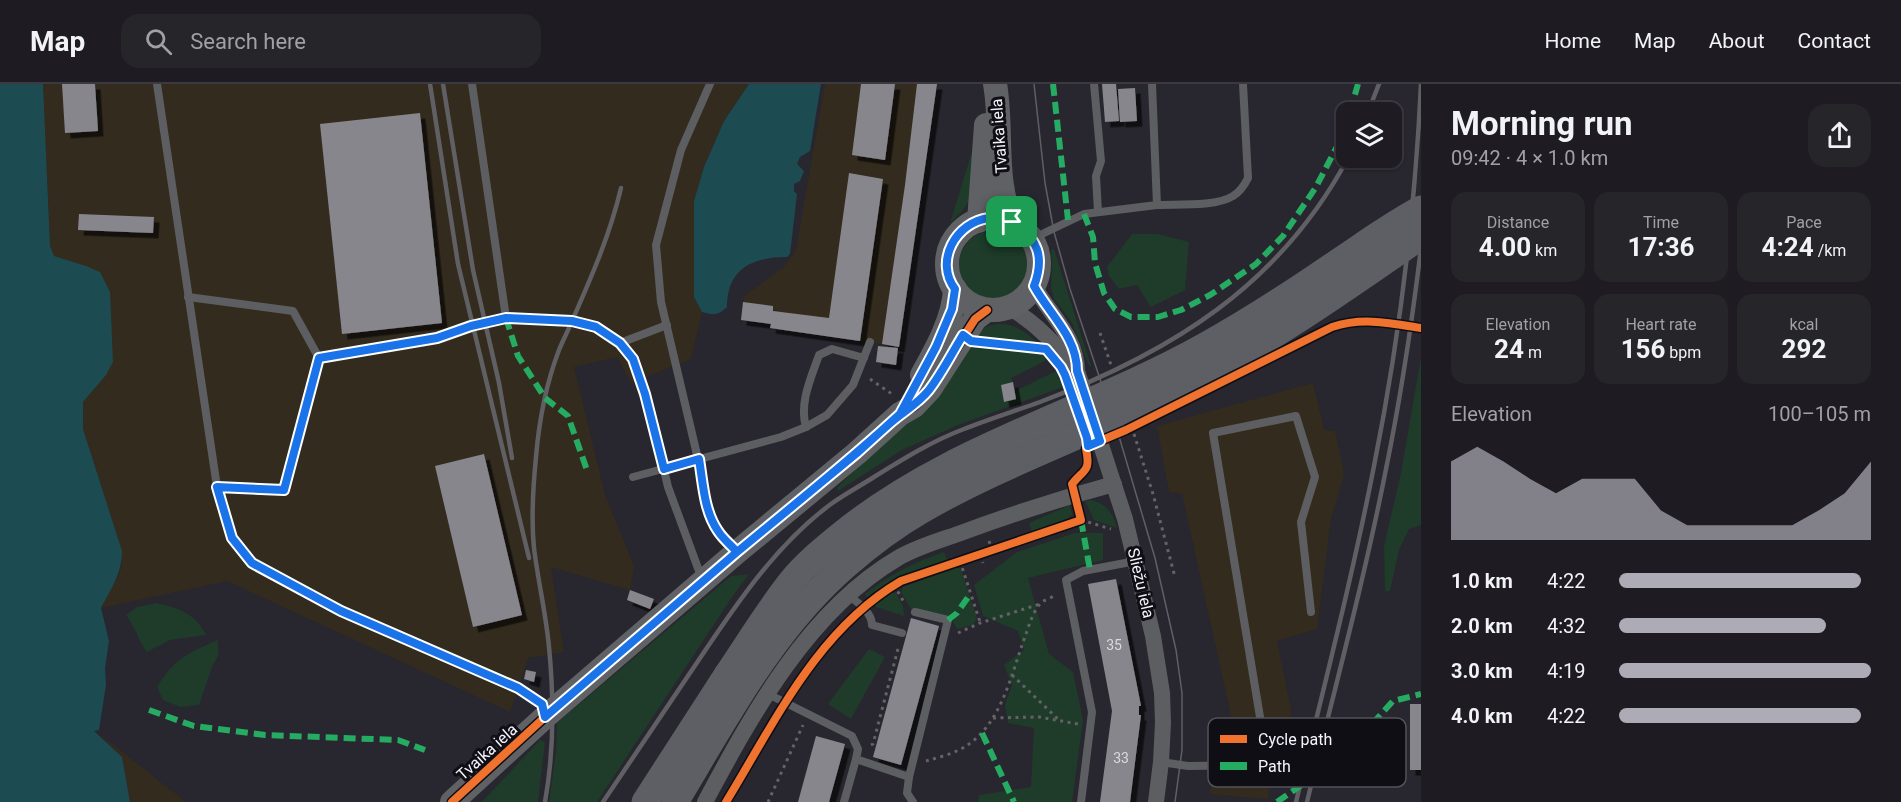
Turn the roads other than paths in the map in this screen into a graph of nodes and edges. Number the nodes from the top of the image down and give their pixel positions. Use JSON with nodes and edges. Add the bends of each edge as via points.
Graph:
{"nodes":[{"id":1,"x":158,"y":84,"type":"edge"},
{"id":2,"x":472,"y":84,"type":"edge"},
{"id":3,"x":710,"y":84,"type":"edge"},
{"id":4,"x":993,"y":84,"type":"edge"},
{"id":5,"x":1094,"y":84,"type":"edge"},
{"id":6,"x":1152,"y":84,"type":"edge"},
{"id":7,"x":1243,"y":84,"type":"edge"},
{"id":8,"x":1421,"y":195,"type":"edge"},
{"id":9,"x":1157,"y":204,"type":"junction"},
{"id":10,"x":1421,"y":209,"type":"edge"},
{"id":11,"x":1098,"y":212,"type":"junction"},
{"id":12,"x":979,"y":221,"type":"junction"},
{"id":13,"x":1012,"y":222,"type":"junction"},
{"id":14,"x":1390,"y":226,"type":"junction"},
{"id":15,"x":1421,"y":236,"type":"edge"},
{"id":16,"x":1033,"y":240,"type":"junction"},
{"id":17,"x":1034,"y":286,"type":"junction"},
{"id":18,"x":955,"y":289,"type":"junction"},
{"id":19,"x":188,"y":297,"type":"junction"},
{"id":20,"x":998,"y":309,"type":"junction"},
{"id":21,"x":506,"y":318,"type":"junction"},
{"id":22,"x":667,"y":325,"type":"junction"},
{"id":23,"x":870,"y":342,"type":"dead end"},
{"id":24,"x":620,"y":343,"type":"junction"},
{"id":25,"x":319,"y":358,"type":"junction"},
{"id":26,"x":864,"y":358,"type":"junction"},
{"id":27,"x":1077,"y":371,"type":"junction"},
{"id":28,"x":898,"y":406,"type":"junction"},
{"id":29,"x":806,"y":427,"type":"junction"},
{"id":30,"x":699,"y":459,"type":"junction"},
{"id":31,"x":664,"y":469,"type":"junction"},
{"id":32,"x":633,"y":477,"type":"dead end"},
{"id":33,"x":1114,"y":484,"type":"junction"},
{"id":34,"x":217,"y":487,"type":"junction"},
{"id":35,"x":737,"y":552,"type":"junction"},
{"id":36,"x":1136,"y":561,"type":"junction"},
{"id":37,"x":704,"y":582,"type":"junction"},
{"id":38,"x":848,"y":595,"type":"junction"},
{"id":39,"x":915,"y":612,"type":"dead end"},
{"id":40,"x":1311,"y":612,"type":"dead end"},
{"id":41,"x":902,"y":633,"type":"road end"},
{"id":42,"x":768,"y":694,"type":"junction"},
{"id":43,"x":545,"y":717,"type":"junction"},
{"id":44,"x":1260,"y":718,"type":"edge"},
{"id":45,"x":856,"y":759,"type":"junction"},
{"id":46,"x":1161,"y":762,"type":"junction"},
{"id":47,"x":1208,"y":766,"type":"edge"},
{"id":48,"x":909,"y":777,"type":"junction"},
{"id":49,"x":452,"y":802,"type":"edge"},
{"id":50,"x":645,"y":802,"type":"edge"},
{"id":51,"x":675,"y":802,"type":"edge"},
{"id":52,"x":705,"y":802,"type":"edge"},
{"id":53,"x":844,"y":802,"type":"edge"},
{"id":54,"x":913,"y":802,"type":"edge"},
{"id":55,"x":1081,"y":802,"type":"edge"},
{"id":56,"x":1156,"y":802,"type":"edge"}],
"edges":[{"from":1,"to":19,"type":"lane"},
{"from":2,"to":21,"type":"lane"},
{"from":3,"to":22,"type":"lane","via":[[681,150],[656,245]]},
{"from":4,"to":12,"type":"street","name":"Tvaika iela","via":[[988,96]]},
{"from":4,"to":13,"type":"street","name":"Tvaika iela","via":[[998,100],[1005,203]]},
{"from":5,"to":11,"type":"lane","via":[[1101,161],[1096,176]]},
{"from":6,"to":9,"type":"lane"},
{"from":7,"to":9,"type":"lane","via":[[1248,178],[1242,189],[1221,201]]},
{"from":8,"to":14,"type":"main road"},
{"from":9,"to":11,"type":"lane"},
{"from":10,"to":14,"type":"main road","bridge":true},
{"from":11,"to":16,"type":"lane","via":[[1084,214]]},
{"from":12,"to":13,"type":"street","via":[[1000,218]]},
{"from":12,"to":18,"type":"street","name":"Tvaika iela","via":[[961,230],[947,256],[947,271]]},
{"from":13,"to":16,"type":"street"},
{"from":14,"to":50,"type":"main road","bridge":true,"via":[[1254,318],[1202,348],[1149,376],[946,466],[862,517],[792,581]]},
{"from":15,"to":51,"type":"main road","bridge":true,"via":[[1297,321],[1217,369],[959,490],[884,535],[811,598],[782,635],[744,687]]},
{"from":16,"to":17,"type":"street","via":[[1040,258]]},
{"from":17,"to":20,"type":"street","name":"Tvaika iela","via":[[1027,297]]},
{"from":17,"to":27,"type":"street","name":"Sliežu iela","via":[[1066,333],[1074,349]]},
{"from":18,"to":20,"type":"street","via":[[973,306]]},
{"from":18,"to":28,"type":"street","name":"Tvaika iela","via":[[952,309],[936,347]]},
{"from":19,"to":25,"type":"lane","via":[[293,311]]},
{"from":19,"to":34,"type":"lane"},
{"from":20,"to":27,"type":"street","name":"Sliežu iela","via":[[1032,322]]},
{"from":20,"to":28,"type":"street","name":"Tvaika iela","via":[[975,319],[930,389],[914,406]]},
{"from":21,"to":24,"type":"lane","via":[[572,321],[596,327]]},
{"from":21,"to":25,"type":"lane","via":[[437,338]]},
{"from":22,"to":24,"type":"lane"},
{"from":22,"to":30,"type":"lane"},
{"from":23,"to":26,"type":"lane"},
{"from":24,"to":31,"type":"lane","via":[[633,359],[644,388]]},
{"from":25,"to":34,"type":"lane","via":[[284,490]]},
{"from":26,"to":29,"type":"lane","via":[[853,384],[839,402],[827,415]]},
{"from":26,"to":29,"type":"lane","via":[[832,349],[819,355],[807,389],[803,416]]},
{"from":27,"to":33,"type":"street","name":"Sliežu iela"},
{"from":28,"to":35,"type":"street","name":"Tvaika iela","via":[[857,453]]},
{"from":29,"to":30,"type":"lane"},
{"from":30,"to":31,"type":"lane"},
{"from":30,"to":35,"type":"lane","via":[[713,523]]},
{"from":31,"to":32,"type":"lane"},
{"from":31,"to":37,"type":"lane"},
{"from":33,"to":36,"type":"street","name":"Sliežu iela"},
{"from":33,"to":38,"type":"street","via":[[919,548],[899,557]]},
{"from":34,"to":43,"type":"lane","via":[[232,538],[252,563],[341,611],[518,688],[542,704]]},
{"from":35,"to":37,"type":"street","name":"Tvaika iela"},
{"from":36,"to":46,"type":"street","name":"Sliežu iela","via":[[1162,693]]},
{"from":36,"to":55,"type":"lane","via":[[1083,571],[1066,580],[1092,712]]},
{"from":37,"to":43,"type":"street","name":"Tvaika iela"},
{"from":38,"to":41,"type":"lane","via":[[872,619],[872,625]]},
{"from":38,"to":42,"type":"street","via":[[804,642]]},
{"from":39,"to":48,"type":"lane","via":[[948,620]]},
{"from":40,"to":44,"type":"lane","via":[[1301,522],[1315,477],[1296,417],[1213,433]]},
{"from":42,"to":45,"type":"lane","via":[[852,736],[858,749]]},
{"from":42,"to":52,"type":"street"},
{"from":43,"to":49,"type":"street","name":"Tvaika iela"},
{"from":45,"to":48,"type":"lane"},
{"from":45,"to":53,"type":"lane"},
{"from":46,"to":47,"type":"lane"},
{"from":46,"to":56,"type":"street","name":"Sliežu iela"},
{"from":48,"to":54,"type":"lane","via":[[907,793]]}]}
